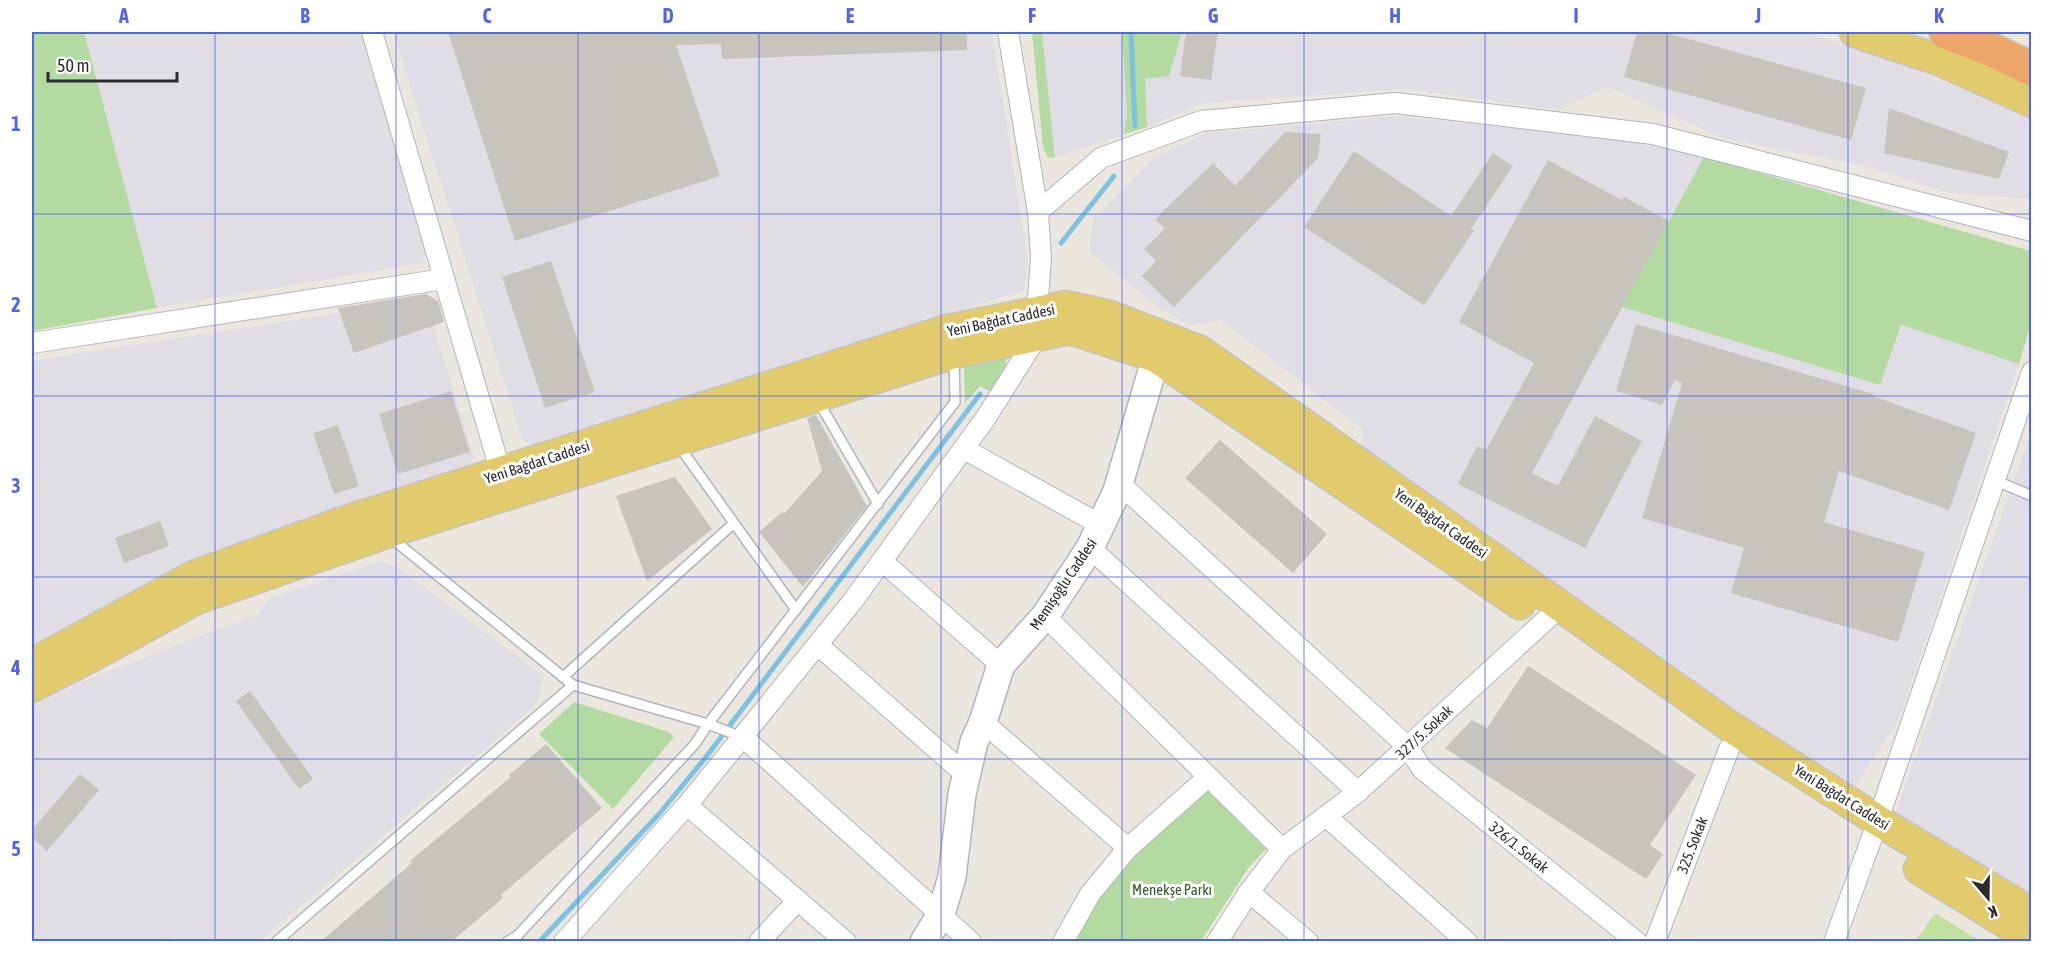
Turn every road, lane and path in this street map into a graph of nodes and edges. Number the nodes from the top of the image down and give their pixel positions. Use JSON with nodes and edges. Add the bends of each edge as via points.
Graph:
{"nodes":[{"id":1,"x":372,"y":32,"type":"edge"},
{"id":2,"x":1008,"y":32,"type":"edge"},
{"id":3,"x":1855,"y":32,"type":"edge"},
{"id":4,"x":1946,"y":32,"type":"edge"},
{"id":5,"x":2031,"y":69,"type":"edge"},
{"id":6,"x":2031,"y":102,"type":"edge"},
{"id":7,"x":1038,"y":212,"type":"junction"},
{"id":8,"x":2031,"y":231,"type":"edge"},
{"id":9,"x":444,"y":279,"type":"junction"},
{"id":10,"x":1037,"y":323,"type":"junction"},
{"id":11,"x":32,"y":343,"type":"edge"},
{"id":12,"x":954,"y":353,"type":"junction"},
{"id":13,"x":1156,"y":357,"type":"junction"},
{"id":14,"x":2031,"y":372,"type":"edge"},
{"id":15,"x":815,"y":396,"type":"junction"},
{"id":16,"x":675,"y":441,"type":"junction"},
{"id":17,"x":964,"y":449,"type":"junction"},
{"id":18,"x":501,"y":473,"type":"junction"},
{"id":19,"x":1994,"y":480,"type":"junction"},
{"id":20,"x":1119,"y":483,"type":"junction"},
{"id":21,"x":2031,"y":496,"type":"edge"},
{"id":22,"x":878,"y":504,"type":"junction"},
{"id":23,"x":734,"y":524,"type":"junction"},
{"id":24,"x":386,"y":533,"type":"junction"},
{"id":25,"x":1096,"y":536,"type":"junction"},
{"id":26,"x":883,"y":562,"type":"junction"},
{"id":27,"x":796,"y":610,"type":"junction"},
{"id":28,"x":1552,"y":614,"type":"junction"},
{"id":29,"x":1045,"y":616,"type":"junction"},
{"id":30,"x":818,"y":645,"type":"junction"},
{"id":31,"x":32,"y":664,"type":"edge"},
{"id":32,"x":1001,"y":665,"type":"junction"},
{"id":33,"x":563,"y":677,"type":"junction"},
{"id":34,"x":573,"y":685,"type":"junction"},
{"id":35,"x":32,"y":687,"type":"edge"},
{"id":36,"x":983,"y":722,"type":"junction"},
{"id":37,"x":712,"y":726,"type":"junction"},
{"id":38,"x":738,"y":735,"type":"junction"},
{"id":39,"x":1408,"y":747,"type":"junction"},
{"id":40,"x":1729,"y":749,"type":"junction"},
{"id":41,"x":966,"y":775,"type":"junction"},
{"id":42,"x":1208,"y":777,"type":"junction"},
{"id":43,"x":1358,"y":792,"type":"junction"},
{"id":44,"x":687,"y":805,"type":"junction"},
{"id":45,"x":1327,"y":817,"type":"junction"},
{"id":46,"x":1874,"y":830,"type":"junction"},
{"id":47,"x":1128,"y":848,"type":"junction"},
{"id":48,"x":1281,"y":849,"type":"junction"},
{"id":49,"x":1249,"y":892,"type":"junction"},
{"id":50,"x":798,"y":900,"type":"junction"},
{"id":51,"x":2031,"y":913,"type":"edge"},
{"id":52,"x":940,"y":914,"type":"junction"},
{"id":53,"x":2031,"y":939,"type":"edge"},
{"id":54,"x":276,"y":942,"type":"edge"},
{"id":55,"x":507,"y":942,"type":"edge"},
{"id":56,"x":564,"y":942,"type":"edge"},
{"id":57,"x":759,"y":942,"type":"edge"},
{"id":58,"x":846,"y":942,"type":"edge"},
{"id":59,"x":924,"y":942,"type":"edge"},
{"id":60,"x":971,"y":942,"type":"edge"},
{"id":61,"x":1063,"y":942,"type":"edge"},
{"id":62,"x":1217,"y":942,"type":"edge"},
{"id":63,"x":1308,"y":942,"type":"edge"},
{"id":64,"x":1467,"y":942,"type":"edge"},
{"id":65,"x":1637,"y":942,"type":"edge"},
{"id":66,"x":1655,"y":942,"type":"edge"},
{"id":67,"x":1834,"y":942,"type":"edge"}],
"edges":[{"from":1,"to":9,"type":"street"},
{"from":2,"to":7,"type":"street"},
{"from":3,"to":6,"type":"main road","via":[[1939,60]]},
{"from":4,"to":5,"type":"highway"},
{"from":7,"to":8,"type":"street","via":[[1101,158],[1201,121],[1396,103],[1653,134]]},
{"from":7,"to":10,"type":"street","via":[[1041,258]]},
{"from":9,"to":11,"type":"street"},
{"from":9,"to":18,"type":"street"},
{"from":10,"to":12,"type":"main road","name":"Yeni Bağdat Caddesi"},
{"from":10,"to":13,"type":"main road","name":"Yeni Bağdat Caddesi","via":[[1070,329]]},
{"from":10,"to":17,"type":"street"},
{"from":10,"to":18,"type":"main road","name":"Yeni Bağdat Caddesi","via":[[948,330]]},
{"from":10,"to":28,"type":"main road","name":"Yeni Bağdat Caddesi","via":[[1066,306],[1107,315],[1200,351]]},
{"from":12,"to":15,"type":"main road","name":"Yeni Bağdat Caddesi"},
{"from":12,"to":22,"type":"lane","via":[[955,402]]},
{"from":13,"to":20,"type":"street","name":"Memişoğlu Caddesi"},
{"from":13,"to":28,"type":"main road","name":"Yeni Bağdat Caddesi"},
{"from":14,"to":19,"type":"street"},
{"from":15,"to":16,"type":"main road","name":"Yeni Bağdat Caddesi"},
{"from":15,"to":22,"type":"lane"},
{"from":16,"to":23,"type":"lane"},
{"from":16,"to":24,"type":"main road","name":"Yeni Bağdat Caddesi"},
{"from":17,"to":25,"type":"street"},
{"from":17,"to":26,"type":"street"},
{"from":18,"to":31,"type":"main road","name":"Yeni Bağdat Caddesi","via":[[346,521],[194,576]]},
{"from":19,"to":21,"type":"lane"},
{"from":19,"to":46,"type":"street"},
{"from":20,"to":25,"type":"street","name":"Memişoğlu Caddesi"},
{"from":20,"to":39,"type":"street","name":"326/1. Sokak"},
{"from":22,"to":27,"type":"lane"},
{"from":23,"to":27,"type":"lane"},
{"from":23,"to":33,"type":"lane"},
{"from":24,"to":33,"type":"lane"},
{"from":24,"to":35,"type":"main road","name":"Yeni Bağdat Caddesi","via":[[196,599]]},
{"from":25,"to":29,"type":"street","name":"Memişoğlu Caddesi"},
{"from":25,"to":43,"type":"street"},
{"from":26,"to":30,"type":"street"},
{"from":26,"to":32,"type":"street"},
{"from":27,"to":37,"type":"lane"},
{"from":28,"to":39,"type":"street","name":"327/5. Sokak"},
{"from":28,"to":40,"type":"main road","name":"Yeni Bağdat Caddesi"},
{"from":28,"to":46,"type":"main road","name":"Yeni Bağdat Caddesi","via":[[1734,729]]},
{"from":29,"to":32,"type":"street","name":"Memişoğlu Caddesi"},
{"from":29,"to":42,"type":"street"},
{"from":30,"to":38,"type":"street"},
{"from":30,"to":41,"type":"street"},
{"from":32,"to":36,"type":"street","name":"Memişoğlu Caddesi"},
{"from":33,"to":34,"type":"lane"},
{"from":34,"to":37,"type":"lane"},
{"from":34,"to":54,"type":"lane"},
{"from":36,"to":41,"type":"street","name":"Memişoğlu Caddesi"},
{"from":36,"to":47,"type":"street"},
{"from":37,"to":38,"type":"lane"},
{"from":37,"to":55,"type":"lane","via":[[518,935]]},
{"from":38,"to":44,"type":"street"},
{"from":38,"to":52,"type":"street"},
{"from":39,"to":43,"type":"street","name":"327/5. Sokak"},
{"from":39,"to":65,"type":"street","name":"326/1. Sokak","via":[[1422,769]]},
{"from":40,"to":46,"type":"main road","name":"Yeni Bağdat Caddesi"},
{"from":40,"to":66,"type":"street","name":"325. Sokak"},
{"from":41,"to":52,"type":"street","name":"Memişoğlu Caddesi","via":[[951,877]]},
{"from":42,"to":47,"type":"street"},
{"from":42,"to":48,"type":"street"},
{"from":43,"to":45,"type":"street","name":"327/5. Sokak"},
{"from":44,"to":50,"type":"street"},
{"from":44,"to":56,"type":"street"},
{"from":45,"to":48,"type":"street","name":"327/5. Sokak"},
{"from":45,"to":64,"type":"street"},
{"from":46,"to":51,"type":"main road","name":"Yeni Bağdat Caddesi"},
{"from":46,"to":53,"type":"main road","name":"Yeni Bağdat Caddesi"},
{"from":46,"to":67,"type":"street"},
{"from":47,"to":61,"type":"street","via":[[1090,894]]},
{"from":48,"to":49,"type":"street","name":"327/5. Sokak"},
{"from":49,"to":62,"type":"street","name":"327/5. Sokak"},
{"from":49,"to":63,"type":"street"},
{"from":50,"to":57,"type":"street"},
{"from":50,"to":58,"type":"street"},
{"from":52,"to":59,"type":"street","name":"Memişoğlu Caddesi"},
{"from":52,"to":60,"type":"street"}]}
